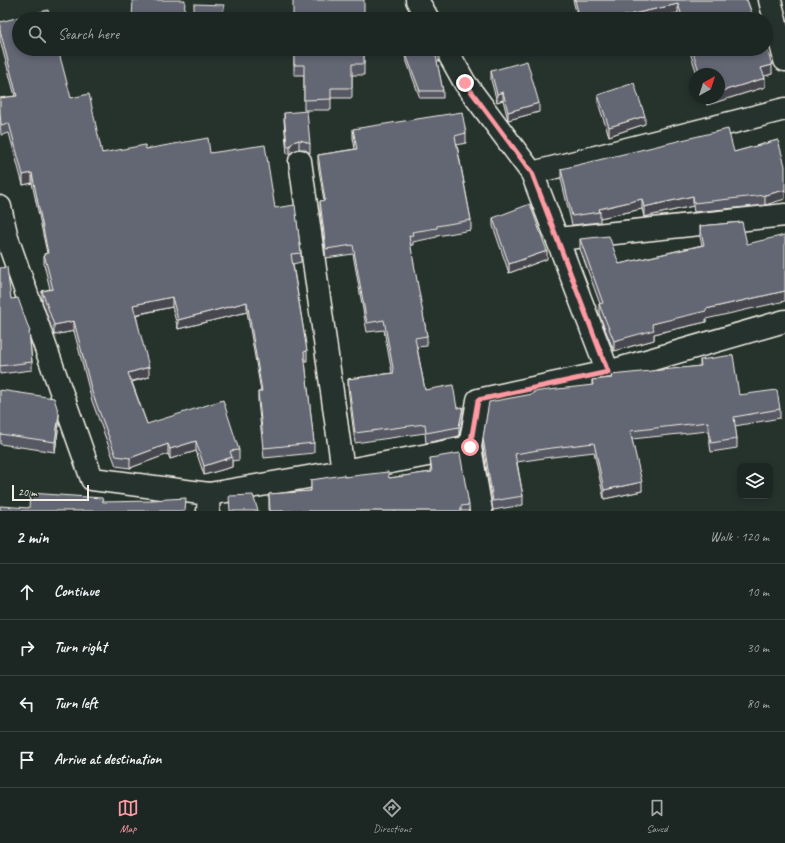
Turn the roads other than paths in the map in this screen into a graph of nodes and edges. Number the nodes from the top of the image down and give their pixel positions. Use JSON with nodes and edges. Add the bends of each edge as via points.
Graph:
{"nodes":[{"id":1,"x":418,"y":0,"type":"edge"},
{"id":2,"x":770,"y":0,"type":"edge"},
{"id":3,"x":424,"y":12,"type":"edge"},
{"id":4,"x":450,"y":56,"type":"edge"},
{"id":5,"x":785,"y":60,"type":"edge"},
{"id":6,"x":785,"y":109,"type":"edge"},
{"id":7,"x":300,"y":161,"type":"dead end"},
{"id":8,"x":532,"y":173,"type":"junction"},
{"id":9,"x":0,"y":207,"type":"edge"},
{"id":10,"x":785,"y":215,"type":"edge"},
{"id":11,"x":4,"y":238,"type":"edge"},
{"id":12,"x":558,"y":239,"type":"junction"},
{"id":13,"x":785,"y":321,"type":"edge"},
{"id":14,"x":608,"y":372,"type":"junction"},
{"id":15,"x":470,"y":447,"type":"junction"},
{"id":16,"x":343,"y":471,"type":"junction"},
{"id":17,"x":209,"y":502,"type":"edge"},
{"id":18,"x":481,"y":511,"type":"edge"}],
"edges":[{"from":1,"to":3,"type":"street"},
{"from":2,"to":5,"type":"street"},
{"from":4,"to":8,"type":"street","via":[[465,83]]},
{"from":6,"to":8,"type":"street"},
{"from":7,"to":16,"type":"street"},
{"from":8,"to":12,"type":"street"},
{"from":9,"to":11,"type":"street"},
{"from":10,"to":12,"type":"street"},
{"from":11,"to":17,"type":"street","via":[[92,479]]},
{"from":12,"to":14,"type":"street"},
{"from":13,"to":14,"type":"street"},
{"from":14,"to":15,"type":"street","via":[[478,400]]},
{"from":15,"to":16,"type":"street"},
{"from":15,"to":18,"type":"street"},
{"from":16,"to":17,"type":"street"}]}
